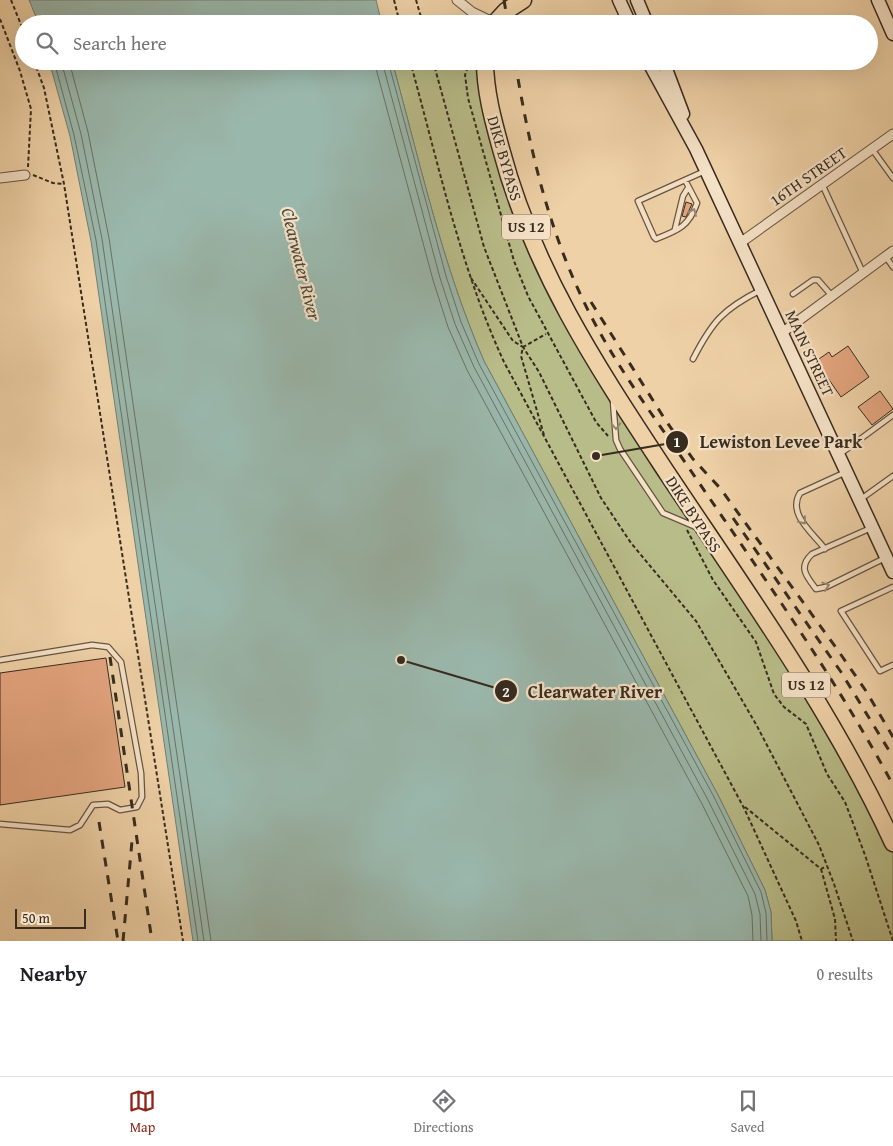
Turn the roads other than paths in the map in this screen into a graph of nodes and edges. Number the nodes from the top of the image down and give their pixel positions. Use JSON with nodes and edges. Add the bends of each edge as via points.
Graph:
{"nodes":[{"id":1,"x":458,"y":0,"type":"edge"},
{"id":2,"x":619,"y":0,"type":"edge"},
{"id":3,"x":637,"y":0,"type":"edge"},
{"id":4,"x":878,"y":0,"type":"edge"},
{"id":5,"x":519,"y":2,"type":"edge"},
{"id":6,"x":478,"y":15,"type":"edge"},
{"id":7,"x":504,"y":15,"type":"edge"},
{"id":8,"x":626,"y":15,"type":"edge"},
{"id":9,"x":643,"y":15,"type":"edge"},
{"id":10,"x":892,"y":29,"type":"edge"},
{"id":11,"x":485,"y":70,"type":"edge"},
{"id":12,"x":653,"y":70,"type":"edge"},
{"id":13,"x":666,"y":70,"type":"edge"},
{"id":14,"x":893,"y":134,"type":"edge"},
{"id":15,"x":696,"y":149,"type":"junction"},
{"id":16,"x":872,"y":149,"type":"junction"},
{"id":17,"x":706,"y":171,"type":"junction"},
{"id":18,"x":25,"y":174,"type":"dead end"},
{"id":19,"x":0,"y":178,"type":"edge"},
{"id":20,"x":893,"y":178,"type":"edge"},
{"id":21,"x":685,"y":180,"type":"junction"},
{"id":22,"x":822,"y":184,"type":"junction"},
{"id":23,"x":688,"y":188,"type":"junction"},
{"id":24,"x":675,"y":229,"type":"junction"},
{"id":25,"x":740,"y":243,"type":"junction"},
{"id":26,"x":889,"y":254,"type":"edge"},
{"id":27,"x":893,"y":267,"type":"edge"},
{"id":28,"x":863,"y":273,"type":"junction"},
{"id":29,"x":762,"y":290,"type":"junction"},
{"id":30,"x":793,"y":294,"type":"dead end"},
{"id":31,"x":832,"y":296,"type":"junction"},
{"id":32,"x":783,"y":332,"type":"junction"},
{"id":33,"x":693,"y":359,"type":"dead end"},
{"id":34,"x":605,"y":379,"type":"junction"},
{"id":35,"x":893,"y":415,"type":"edge"},
{"id":36,"x":839,"y":455,"type":"junction"},
{"id":37,"x":847,"y":471,"type":"junction"},
{"id":38,"x":893,"y":476,"type":"edge"},
{"id":39,"x":860,"y":500,"type":"junction"},
{"id":40,"x":873,"y":527,"type":"junction"},
{"id":41,"x":708,"y":534,"type":"junction"},
{"id":42,"x":825,"y":549,"type":"junction"},
{"id":43,"x":886,"y":558,"type":"junction"},
{"id":44,"x":893,"y":572,"type":"edge"},
{"id":45,"x":893,"y":587,"type":"edge"},
{"id":46,"x":0,"y":660,"type":"edge"},
{"id":47,"x":893,"y":665,"type":"edge"},
{"id":48,"x":0,"y":824,"type":"edge"},
{"id":49,"x":893,"y":843,"type":"edge"}],
"edges":[{"from":1,"to":6,"type":"street"},
{"from":2,"to":8,"type":"main road"},
{"from":3,"to":9,"type":"main road"},
{"from":4,"to":10,"type":"main road"},
{"from":5,"to":7,"type":"highway"},
{"from":11,"to":34,"type":"highway","name":"DIKE BYPASS","number":"US 12","via":[[507,173],[526,229],[562,305]]},
{"from":12,"to":15,"type":"main road","name":"MAIN STREET"},
{"from":13,"to":15,"type":"main road","name":"MAIN STREET"},
{"from":14,"to":16,"type":"street","name":"16TH STREET"},
{"from":15,"to":17,"type":"main road","name":"MAIN STREET"},
{"from":16,"to":20,"type":"lane"},
{"from":16,"to":22,"type":"street","name":"16TH STREET"},
{"from":17,"to":21,"type":"lane"},
{"from":17,"to":25,"type":"main road","name":"MAIN STREET"},
{"from":18,"to":19,"type":"street"},
{"from":21,"to":23,"type":"lane"},
{"from":21,"to":24,"type":"lane","via":[[638,201],[654,237]]},
{"from":22,"to":25,"type":"street","name":"16TH STREET"},
{"from":22,"to":28,"type":"lane"},
{"from":23,"to":24,"type":"lane"},
{"from":24,"to":23,"type":"lane","one_way":true,"via":[[687,224],[697,203]]},
{"from":25,"to":29,"type":"main road","name":"MAIN STREET"},
{"from":26,"to":27,"type":"lane"},
{"from":26,"to":28,"type":"street"},
{"from":28,"to":31,"type":"street"},
{"from":29,"to":32,"type":"main road","name":"MAIN STREET"},
{"from":29,"to":33,"type":"lane","via":[[738,302],[715,320]]},
{"from":30,"to":31,"type":"lane","via":[[818,280]]},
{"from":31,"to":32,"type":"street"},
{"from":32,"to":36,"type":"main road","name":"MAIN STREET"},
{"from":34,"to":41,"type":"highway","name":"DIKE BYPASS","number":"US 12"},
{"from":34,"to":41,"type":"lane","one_way":true,"via":[[614,403],[616,440],[620,449],[663,513]]},
{"from":35,"to":36,"type":"lane"},
{"from":36,"to":37,"type":"main road","name":"MAIN STREET"},
{"from":37,"to":39,"type":"main road","name":"MAIN STREET"},
{"from":37,"to":42,"type":"lane","one_way":true,"via":[[800,493],[796,500],[795,509],[802,522]]},
{"from":38,"to":39,"type":"lane"},
{"from":39,"to":40,"type":"main road","name":"MAIN STREET"},
{"from":40,"to":42,"type":"lane"},
{"from":40,"to":43,"type":"main road","name":"MAIN STREET"},
{"from":41,"to":49,"type":"highway","name":"DIKE BYPASS","number":"US 12","via":[[820,706]]},
{"from":42,"to":43,"type":"lane","one_way":true,"via":[[805,560],[804,567],[816,589]]},
{"from":43,"to":44,"type":"main road","name":"MAIN STREET"},
{"from":45,"to":47,"type":"lane","via":[[841,611],[880,671]]},
{"from":46,"to":48,"type":"lane","via":[[92,645],[108,647],[121,662],[141,773],[142,797],[137,807],[120,810],[108,804],[93,805],[80,825],[70,830]]}]}
